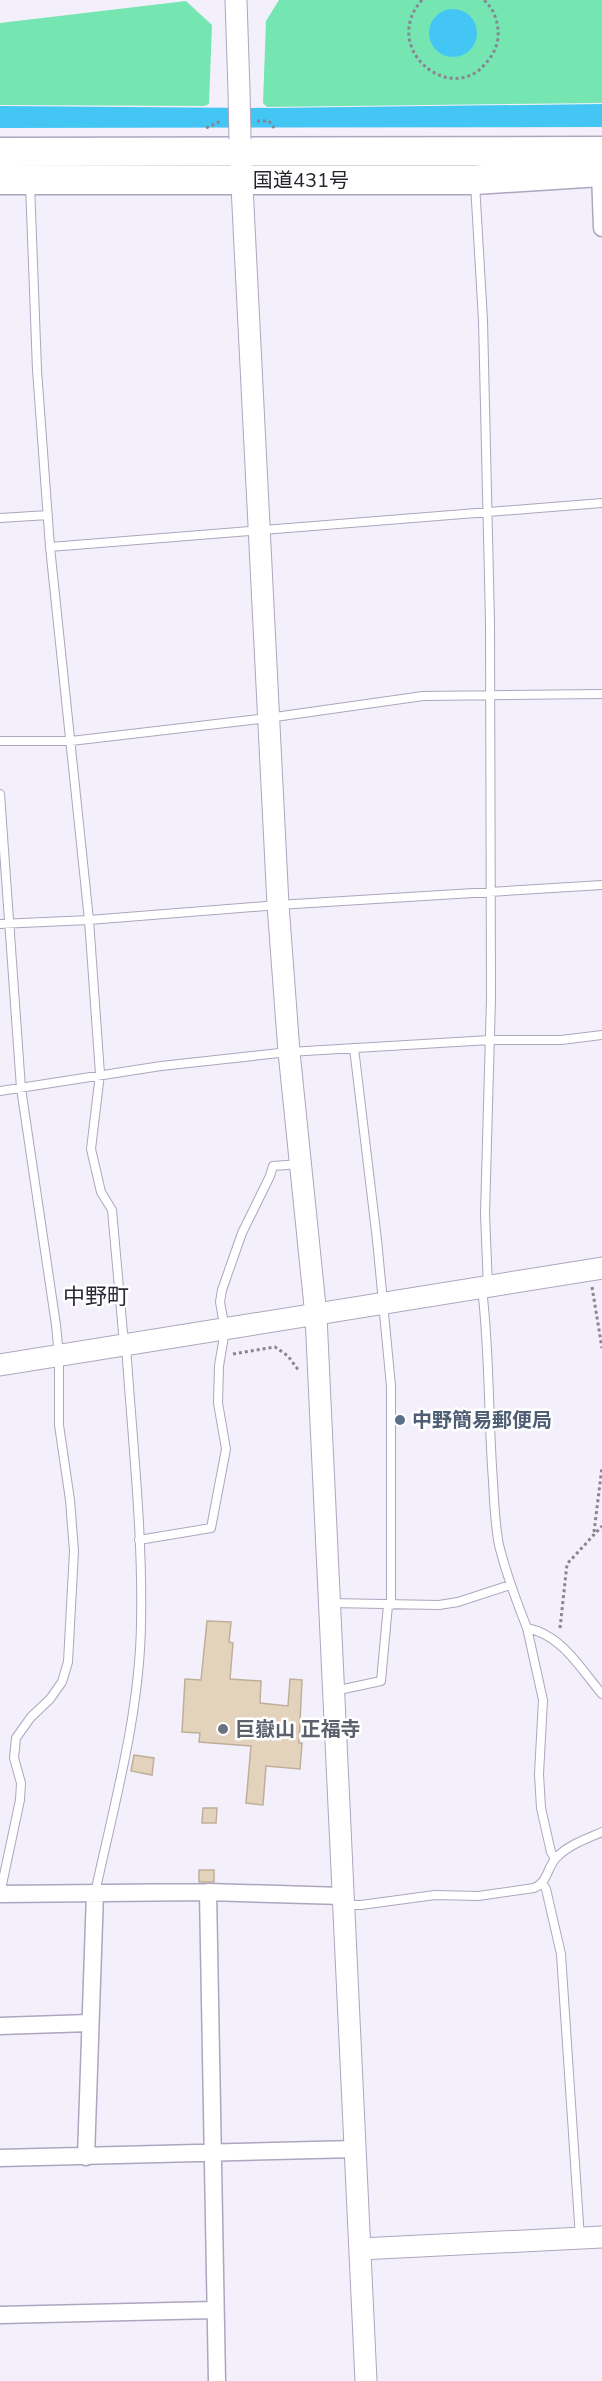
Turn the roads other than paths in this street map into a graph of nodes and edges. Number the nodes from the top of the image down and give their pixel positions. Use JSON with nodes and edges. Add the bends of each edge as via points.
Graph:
{"nodes":[{"id":1,"x":236,"y":0,"type":"edge"},
{"id":2,"x":240,"y":145,"type":"junction"},
{"id":3,"x":0,"y":152,"type":"edge"},
{"id":4,"x":601,"y":165,"type":"edge"},
{"id":5,"x":0,"y":180,"type":"edge"},
{"id":6,"x":242,"y":180,"type":"junction"},
{"id":7,"x":475,"y":180,"type":"junction"},
{"id":8,"x":30,"y":181,"type":"junction"},
{"id":9,"x":602,"y":228,"type":"edge"},
{"id":10,"x":602,"y":503,"type":"edge"},
{"id":11,"x":487,"y":512,"type":"junction"},
{"id":12,"x":48,"y":515,"type":"junction"},
{"id":13,"x":0,"y":518,"type":"edge"},
{"id":14,"x":259,"y":530,"type":"junction"},
{"id":15,"x":50,"y":547,"type":"junction"},
{"id":16,"x":602,"y":694,"type":"edge"},
{"id":17,"x":490,"y":696,"type":"junction"},
{"id":18,"x":268,"y":718,"type":"junction"},
{"id":19,"x":0,"y":741,"type":"edge"},
{"id":20,"x":71,"y":741,"type":"junction"},
{"id":21,"x":0,"y":794,"type":"edge"},
{"id":22,"x":602,"y":885,"type":"edge"},
{"id":23,"x":489,"y":893,"type":"junction"},
{"id":24,"x":278,"y":904,"type":"junction"},
{"id":25,"x":89,"y":920,"type":"junction"},
{"id":26,"x":0,"y":924,"type":"edge"},
{"id":27,"x":11,"y":924,"type":"junction"},
{"id":28,"x":602,"y":1035,"type":"edge"},
{"id":29,"x":490,"y":1040,"type":"junction"},
{"id":30,"x":354,"y":1048,"type":"junction"},
{"id":31,"x":289,"y":1052,"type":"junction"},
{"id":32,"x":100,"y":1074,"type":"junction"},
{"id":33,"x":21,"y":1088,"type":"junction"},
{"id":34,"x":0,"y":1091,"type":"edge"},
{"id":35,"x":300,"y":1164,"type":"junction"},
{"id":36,"x":596,"y":1269,"type":"edge"},
{"id":37,"x":485,"y":1288,"type":"junction"},
{"id":38,"x":382,"y":1305,"type":"junction"},
{"id":39,"x":316,"y":1316,"type":"junction"},
{"id":40,"x":225,"y":1330,"type":"junction"},
{"id":41,"x":126,"y":1346,"type":"junction"},
{"id":42,"x":59,"y":1356,"type":"junction"},
{"id":43,"x":0,"y":1365,"type":"edge"},
{"id":44,"x":139,"y":1540,"type":"junction"},
{"id":45,"x":510,"y":1585,"type":"junction"},
{"id":46,"x":329,"y":1603,"type":"junction"},
{"id":47,"x":390,"y":1605,"type":"junction"},
{"id":48,"x":526,"y":1628,"type":"junction"},
{"id":49,"x":333,"y":1691,"type":"junction"},
{"id":50,"x":602,"y":1694,"type":"edge"},
{"id":51,"x":602,"y":1832,"type":"edge"},
{"id":52,"x":555,"y":1859,"type":"junction"},
{"id":53,"x":543,"y":1884,"type":"junction"},
{"id":54,"x":208,"y":1892,"type":"junction"},
{"id":55,"x":95,"y":1893,"type":"junction"},
{"id":56,"x":0,"y":1894,"type":"edge"},
{"id":57,"x":342,"y":1900,"type":"junction"},
{"id":58,"x":89,"y":2023,"type":"junction"},
{"id":59,"x":0,"y":2026,"type":"edge"},
{"id":60,"x":355,"y":2149,"type":"junction"},
{"id":61,"x":213,"y":2151,"type":"junction"},
{"id":62,"x":86,"y":2157,"type":"junction"},
{"id":63,"x":0,"y":2158,"type":"edge"},
{"id":64,"x":602,"y":2237,"type":"edge"},
{"id":65,"x":580,"y":2238,"type":"junction"},
{"id":66,"x":360,"y":2249,"type":"junction"},
{"id":67,"x":215,"y":2310,"type":"junction"},
{"id":68,"x":0,"y":2315,"type":"edge"},
{"id":69,"x":217,"y":2381,"type":"edge"},
{"id":70,"x":366,"y":2381,"type":"edge"}],
"edges":[{"from":1,"to":2,"type":"street","bridge":true},
{"from":2,"to":3,"type":"highway","name":"国道431号"},
{"from":2,"to":4,"type":"highway","name":"国道431号"},
{"from":2,"to":6,"type":"street"},
{"from":4,"to":7,"type":"highway","name":"国道431号"},
{"from":4,"to":9,"type":"street"},
{"from":5,"to":8,"type":"highway","name":"国道431号"},
{"from":6,"to":7,"type":"highway","name":"国道431号"},
{"from":6,"to":8,"type":"highway","name":"国道431号"},
{"from":6,"to":14,"type":"street"},
{"from":7,"to":11,"type":"lane"},
{"from":8,"to":12,"type":"lane","via":[[37,370]]},
{"from":10,"to":11,"type":"lane"},
{"from":11,"to":14,"type":"lane"},
{"from":11,"to":17,"type":"lane"},
{"from":12,"to":13,"type":"lane"},
{"from":12,"to":15,"type":"lane"},
{"from":14,"to":15,"type":"lane"},
{"from":14,"to":18,"type":"street"},
{"from":15,"to":20,"type":"lane"},
{"from":16,"to":17,"type":"lane"},
{"from":17,"to":18,"type":"lane","via":[[423,696]]},
{"from":17,"to":23,"type":"lane"},
{"from":18,"to":20,"type":"lane"},
{"from":18,"to":24,"type":"street"},
{"from":19,"to":20,"type":"lane"},
{"from":20,"to":25,"type":"lane"},
{"from":21,"to":27,"type":"lane"},
{"from":22,"to":23,"type":"lane"},
{"from":23,"to":24,"type":"lane"},
{"from":23,"to":29,"type":"lane"},
{"from":24,"to":25,"type":"lane"},
{"from":24,"to":31,"type":"street"},
{"from":25,"to":27,"type":"lane"},
{"from":25,"to":32,"type":"lane"},
{"from":26,"to":27,"type":"lane"},
{"from":27,"to":33,"type":"lane"},
{"from":28,"to":29,"type":"lane","via":[[561,1040]]},
{"from":29,"to":30,"type":"lane"},
{"from":29,"to":37,"type":"lane"},
{"from":30,"to":31,"type":"lane"},
{"from":30,"to":38,"type":"lane"},
{"from":31,"to":32,"type":"lane"},
{"from":31,"to":35,"type":"street"},
{"from":32,"to":33,"type":"lane"},
{"from":32,"to":41,"type":"lane","via":[[91,1149],[101,1192],[112,1210]]},
{"from":33,"to":34,"type":"lane"},
{"from":33,"to":42,"type":"lane"},
{"from":35,"to":39,"type":"street"},
{"from":35,"to":40,"type":"lane","via":[[273,1166],[242,1233],[222,1290]]},
{"from":36,"to":37,"type":"street"},
{"from":37,"to":38,"type":"street"},
{"from":37,"to":45,"type":"lane","via":[[489,1439],[499,1543]]},
{"from":38,"to":39,"type":"street"},
{"from":38,"to":47,"type":"lane","via":[[391,1386]]},
{"from":39,"to":40,"type":"street"},
{"from":39,"to":46,"type":"street"},
{"from":40,"to":41,"type":"street"},
{"from":40,"to":44,"type":"lane","via":[[218,1403],[226,1449],[211,1528]]},
{"from":41,"to":42,"type":"street"},
{"from":41,"to":44,"type":"lane"},
{"from":42,"to":43,"type":"street"},
{"from":42,"to":56,"type":"lane","via":[[59,1425],[74,1551],[68,1662],[62,1682],[50,1700],[16,1738],[14,1758],[21,1783],[20,1800]]},
{"from":44,"to":55,"type":"lane","via":[[141,1624],[132,1719]]},
{"from":45,"to":47,"type":"lane","via":[[458,1602]]},
{"from":45,"to":48,"type":"lane"},
{"from":46,"to":47,"type":"lane"},
{"from":46,"to":49,"type":"street"},
{"from":47,"to":49,"type":"lane","via":[[381,1681]]},
{"from":48,"to":50,"type":"lane","via":[[559,1642]]},
{"from":48,"to":52,"type":"lane","via":[[543,1700],[541,1808]]},
{"from":49,"to":57,"type":"street"},
{"from":51,"to":52,"type":"lane","via":[[573,1845]]},
{"from":52,"to":53,"type":"lane"},
{"from":53,"to":57,"type":"lane","via":[[478,1896],[435,1895],[361,1905]]},
{"from":53,"to":65,"type":"lane","via":[[561,1954]]},
{"from":54,"to":55,"type":"street"},
{"from":54,"to":57,"type":"street"},
{"from":54,"to":61,"type":"street"},
{"from":55,"to":56,"type":"street"},
{"from":55,"to":58,"type":"street"},
{"from":57,"to":60,"type":"street"},
{"from":58,"to":59,"type":"street"},
{"from":58,"to":62,"type":"street"},
{"from":60,"to":61,"type":"street"},
{"from":60,"to":66,"type":"street"},
{"from":61,"to":62,"type":"street"},
{"from":61,"to":67,"type":"street"},
{"from":62,"to":63,"type":"street"},
{"from":64,"to":65,"type":"street"},
{"from":65,"to":66,"type":"street"},
{"from":66,"to":70,"type":"street"},
{"from":67,"to":68,"type":"street"},
{"from":67,"to":69,"type":"street"}]}
